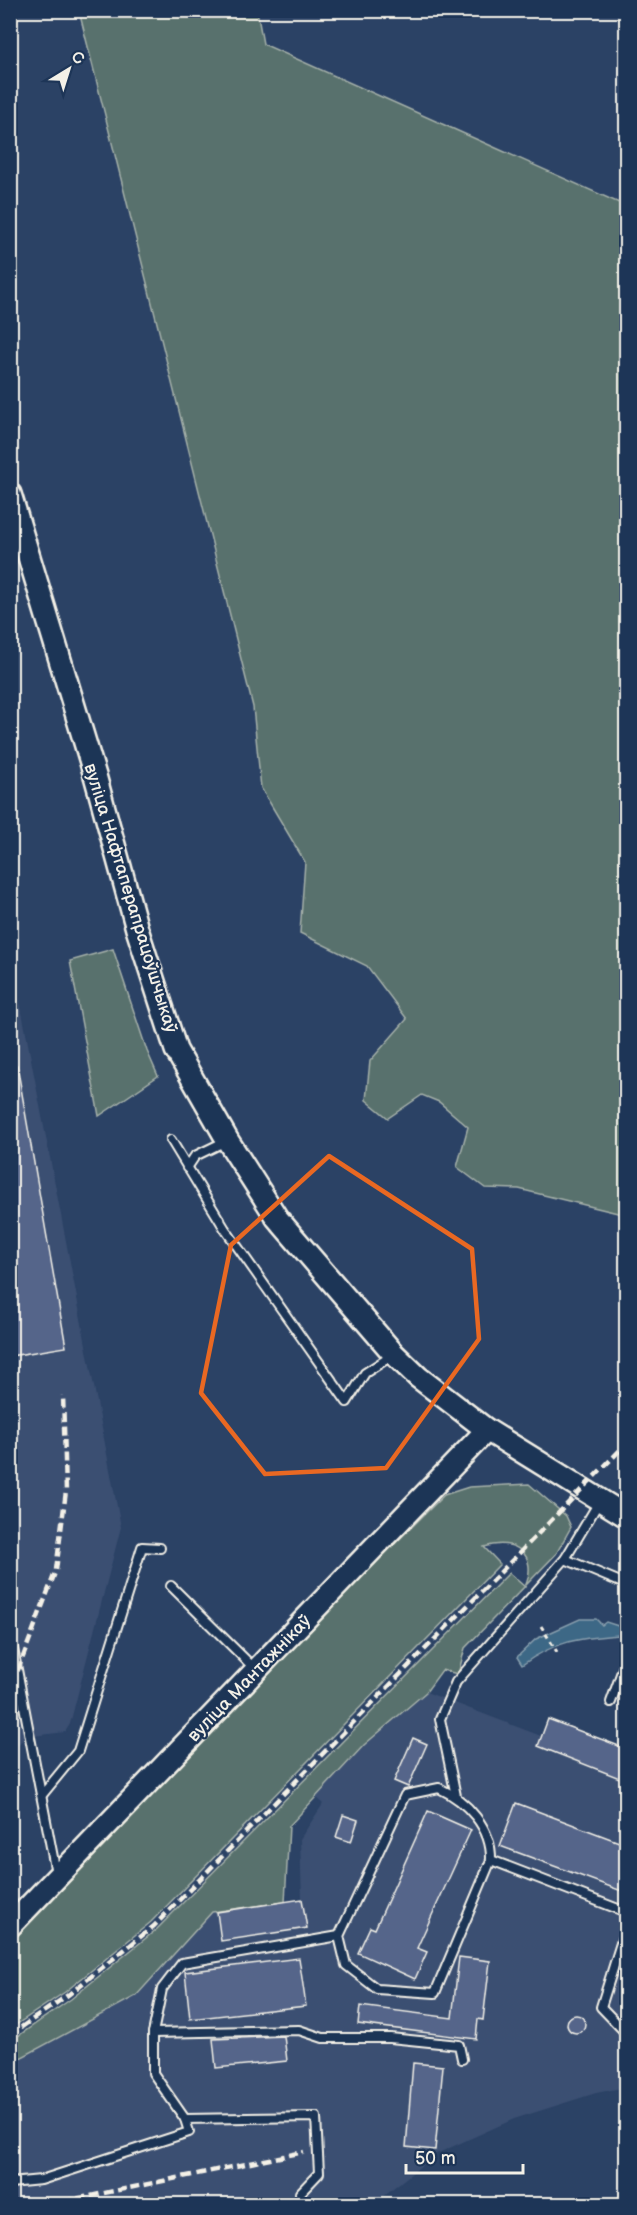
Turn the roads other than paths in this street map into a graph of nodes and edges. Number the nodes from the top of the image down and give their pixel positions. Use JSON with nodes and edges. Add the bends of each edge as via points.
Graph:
{"nodes":[{"id":1,"x":10,"y":494,"type":"edge"},
{"id":2,"x":171,"y":1140,"type":"dead end"},
{"id":3,"x":228,"y":1141,"type":"junction"},
{"id":4,"x":187,"y":1168,"type":"junction"},
{"id":5,"x":394,"y":1354,"type":"junction"},
{"id":6,"x":487,"y":1430,"type":"junction"},
{"id":7,"x":599,"y":1502,"type":"junction"},
{"id":8,"x":627,"y":1516,"type":"edge"},
{"id":9,"x":160,"y":1548,"type":"dead end"},
{"id":10,"x":565,"y":1559,"type":"junction"},
{"id":11,"x":625,"y":1584,"type":"dead end"},
{"id":12,"x":171,"y":1586,"type":"dead end"},
{"id":13,"x":10,"y":1633,"type":"edge"},
{"id":14,"x":627,"y":1659,"type":"edge"},
{"id":15,"x":256,"y":1670,"type":"junction"},
{"id":16,"x":611,"y":1702,"type":"dead end"},
{"id":17,"x":42,"y":1795,"type":"junction"},
{"id":18,"x":456,"y":1796,"type":"junction"},
{"id":19,"x":491,"y":1860,"type":"junction"},
{"id":20,"x":57,"y":1879,"type":"junction"},
{"id":21,"x":627,"y":1911,"type":"edge"},
{"id":22,"x":10,"y":1926,"type":"edge"},
{"id":23,"x":627,"y":1927,"type":"edge"},
{"id":24,"x":339,"y":1936,"type":"junction"},
{"id":25,"x":153,"y":2033,"type":"junction"},
{"id":26,"x":627,"y":2033,"type":"edge"},
{"id":27,"x":462,"y":2059,"type":"dead end"},
{"id":28,"x":185,"y":2119,"type":"junction"},
{"id":29,"x":10,"y":2183,"type":"edge"},
{"id":30,"x":300,"y":2193,"type":"dead end"}],
"edges":[{"from":1,"to":3,"type":"street","name":"вуліца Нафтаперапрацоўшчыкаў","via":[[176,1050]]},
{"from":2,"to":4,"type":"lane"},
{"from":3,"to":4,"type":"lane","via":[[195,1156]]},
{"from":3,"to":5,"type":"street","name":"вуліца Нафтаперапрацоўшчыкаў","via":[[277,1218]]},
{"from":4,"to":5,"type":"lane","via":[[347,1402],[364,1373]]},
{"from":5,"to":6,"type":"street","name":"вуліца Нафтаперапрацоўшчыкаў"},
{"from":6,"to":7,"type":"street","name":"вуліца Нафтаперапрацоўшчыкаў"},
{"from":6,"to":15,"type":"street","name":"вуліца Мантажнікаў"},
{"from":7,"to":8,"type":"street","name":"вуліца Нафтаперапрацоўшчыкаў"},
{"from":7,"to":10,"type":"lane"},
{"from":9,"to":17,"type":"lane","via":[[142,1546],[78,1751]]},
{"from":10,"to":11,"type":"lane"},
{"from":10,"to":18,"type":"lane","via":[[456,1682],[440,1719]]},
{"from":12,"to":15,"type":"lane"},
{"from":13,"to":17,"type":"lane"},
{"from":14,"to":16,"type":"lane"},
{"from":15,"to":20,"type":"street","name":"вуліца Мантажнікаў"},
{"from":17,"to":20,"type":"lane"},
{"from":18,"to":19,"type":"lane","via":[[479,1821],[492,1845]]},
{"from":18,"to":24,"type":"lane","via":[[439,1788],[405,1796]]},
{"from":19,"to":21,"type":"lane"},
{"from":19,"to":24,"type":"lane","via":[[435,1993],[377,1989],[346,1965]]},
{"from":20,"to":22,"type":"street","name":"вуліца Мантажнікаў"},
{"from":23,"to":26,"type":"lane","via":[[601,2007]]},
{"from":24,"to":25,"type":"lane","via":[[182,1963],[162,1989]]},
{"from":25,"to":27,"type":"lane","via":[[299,2030],[323,2038],[390,2038],[459,2045]]},
{"from":25,"to":28,"type":"lane","via":[[153,2073]]},
{"from":28,"to":29,"type":"lane","via":[[189,2132],[42,2180]]},
{"from":28,"to":30,"type":"lane","via":[[316,2117],[319,2173]]}]}
